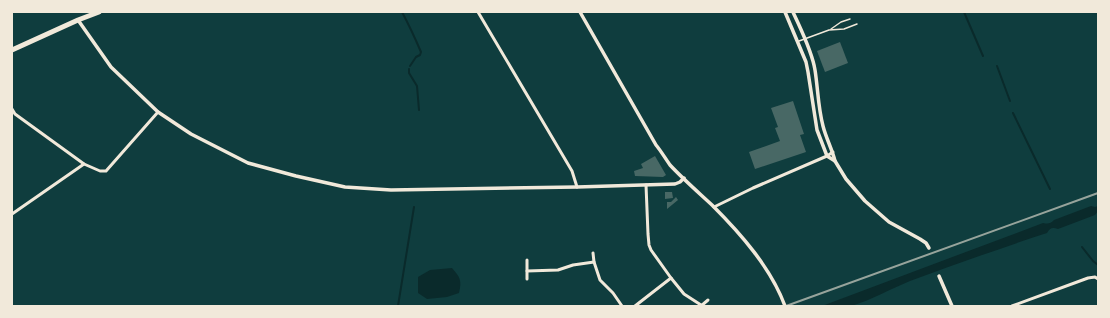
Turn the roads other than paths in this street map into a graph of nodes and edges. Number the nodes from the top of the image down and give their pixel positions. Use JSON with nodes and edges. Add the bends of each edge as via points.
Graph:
{"nodes":[{"id":1,"x":99,"y":12,"type":"edge"},
{"id":2,"x":478,"y":12,"type":"edge"},
{"id":3,"x":580,"y":12,"type":"edge"},
{"id":4,"x":785,"y":12,"type":"edge"},
{"id":5,"x":794,"y":12,"type":"edge"},
{"id":6,"x":850,"y":19,"type":"dead end"},
{"id":7,"x":78,"y":20,"type":"junction"},
{"id":8,"x":857,"y":24,"type":"dead end"},
{"id":9,"x":829,"y":30,"type":"junction"},
{"id":10,"x":804,"y":39,"type":"junction"},
{"id":11,"x":797,"y":41,"type":"junction"},
{"id":12,"x":12,"y":50,"type":"edge"},
{"id":13,"x":818,"y":97,"type":"junction"},
{"id":14,"x":812,"y":98,"type":"junction"},
{"id":15,"x":12,"y":109,"type":"edge"},
{"id":16,"x":158,"y":112,"type":"junction"},
{"id":17,"x":833,"y":152,"type":"junction"},
{"id":18,"x":827,"y":156,"type":"junction"},
{"id":19,"x":834,"y":161,"type":"junction"},
{"id":20,"x":84,"y":164,"type":"junction"},
{"id":21,"x":684,"y":178,"type":"junction"},
{"id":22,"x":646,"y":185,"type":"junction"},
{"id":23,"x":577,"y":187,"type":"junction"},
{"id":24,"x":714,"y":207,"type":"junction"},
{"id":25,"x":12,"y":214,"type":"edge"},
{"id":26,"x":929,"y":248,"type":"dead end"},
{"id":27,"x":593,"y":253,"type":"dead end"},
{"id":28,"x":527,"y":260,"type":"dead end"},
{"id":29,"x":594,"y":262,"type":"junction"},
{"id":30,"x":527,"y":271,"type":"junction"},
{"id":31,"x":939,"y":276,"type":"dead end"},
{"id":32,"x":671,"y":278,"type":"junction"},
{"id":33,"x":1098,"y":279,"type":"edge"},
{"id":34,"x":527,"y":280,"type":"dead end"},
{"id":35,"x":708,"y":300,"type":"dead end"},
{"id":36,"x":784,"y":304,"type":"edge"},
{"id":37,"x":622,"y":306,"type":"edge"},
{"id":38,"x":635,"y":306,"type":"edge"},
{"id":39,"x":701,"y":306,"type":"edge"},
{"id":40,"x":952,"y":306,"type":"edge"},
{"id":41,"x":1012,"y":306,"type":"edge"}],
"edges":[{"from":1,"to":7,"type":"highway"},
{"from":2,"to":23,"type":"street","via":[[572,171]]},
{"from":3,"to":21,"type":"street","via":[[656,145]]},
{"from":4,"to":11,"type":"street"},
{"from":5,"to":10,"type":"street"},
{"from":6,"to":9,"type":"lane"},
{"from":7,"to":12,"type":"highway"},
{"from":7,"to":16,"type":"street","via":[[111,67]]},
{"from":8,"to":9,"type":"lane"},
{"from":9,"to":10,"type":"lane"},
{"from":10,"to":11,"type":"lane"},
{"from":10,"to":13,"type":"street","via":[[815,70]]},
{"from":11,"to":14,"type":"street","via":[[806,62]]},
{"from":13,"to":14,"type":"street"},
{"from":13,"to":17,"type":"street","via":[[823,127]]},
{"from":14,"to":18,"type":"street","via":[[817,130]]},
{"from":15,"to":20,"type":"street","via":[[15,114]]},
{"from":16,"to":20,"type":"street","via":[[106,171]]},
{"from":16,"to":23,"type":"street","via":[[191,134],[248,163],[338,186],[391,190]]},
{"from":17,"to":18,"type":"street"},
{"from":17,"to":19,"type":"street"},
{"from":18,"to":19,"type":"street"},
{"from":18,"to":24,"type":"street"},
{"from":19,"to":26,"type":"street","via":[[865,201],[889,222],[920,239]]},
{"from":20,"to":25,"type":"street"},
{"from":21,"to":22,"type":"street","via":[[675,184]]},
{"from":21,"to":24,"type":"street"},
{"from":22,"to":23,"type":"street"},
{"from":22,"to":32,"type":"street","via":[[649,245],[653,255]]},
{"from":24,"to":36,"type":"street","via":[[752,250],[769,274]]},
{"from":27,"to":29,"type":"street"},
{"from":28,"to":30,"type":"street"},
{"from":29,"to":30,"type":"street","via":[[558,270]]},
{"from":29,"to":37,"type":"street","via":[[600,280]]},
{"from":30,"to":34,"type":"street"},
{"from":31,"to":40,"type":"street"},
{"from":32,"to":38,"type":"street"},
{"from":32,"to":39,"type":"street","via":[[684,294]]},
{"from":33,"to":41,"type":"street","via":[[1088,278]]},
{"from":35,"to":39,"type":"street"}]}
